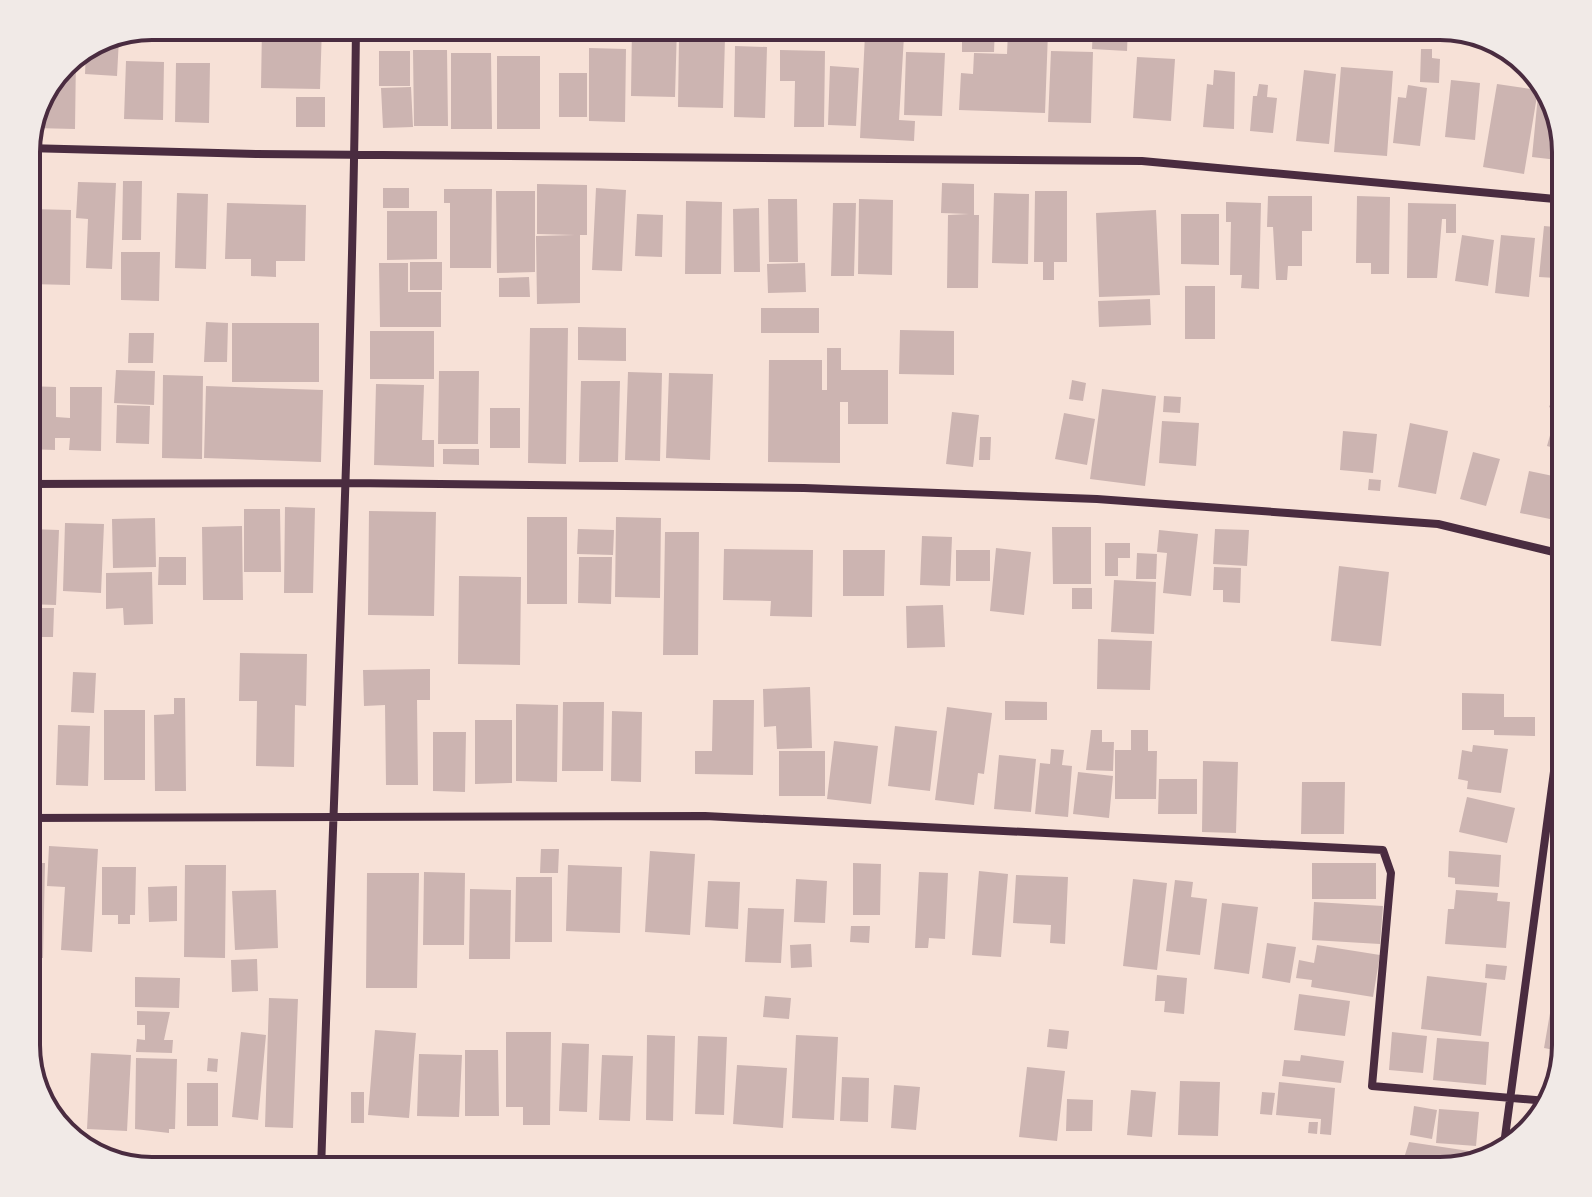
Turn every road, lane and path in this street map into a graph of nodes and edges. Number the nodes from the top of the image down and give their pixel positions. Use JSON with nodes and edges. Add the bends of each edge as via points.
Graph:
{"nodes":[{"id":1,"x":356,"y":40,"type":"edge"},
{"id":2,"x":40,"y":148,"type":"edge"},
{"id":3,"x":354,"y":153,"type":"junction"},
{"id":4,"x":1552,"y":199,"type":"edge"},
{"id":5,"x":347,"y":483,"type":"junction"},
{"id":6,"x":40,"y":484,"type":"edge"},
{"id":7,"x":1552,"y":552,"type":"edge"},
{"id":8,"x":1552,"y":784,"type":"edge"},
{"id":9,"x":40,"y":818,"type":"edge"},
{"id":10,"x":332,"y":818,"type":"junction"},
{"id":11,"x":1509,"y":1097,"type":"junction"},
{"id":12,"x":1537,"y":1100,"type":"edge"},
{"id":13,"x":1505,"y":1136,"type":"edge"},
{"id":14,"x":322,"y":1157,"type":"edge"}],
"edges":[{"from":1,"to":3,"type":"street"},
{"from":2,"to":3,"type":"street"},
{"from":3,"to":4,"type":"street","via":[[1142,161]]},
{"from":3,"to":5,"type":"street"},
{"from":5,"to":6,"type":"street"},
{"from":5,"to":7,"type":"street","via":[[804,488],[1097,499],[1438,524]]},
{"from":5,"to":10,"type":"street"},
{"from":8,"to":11,"type":"street"},
{"from":9,"to":10,"type":"street"},
{"from":10,"to":11,"type":"street","via":[[705,816],[1383,850],[1391,873],[1372,1086]]},
{"from":10,"to":14,"type":"street"},
{"from":11,"to":12,"type":"street"},
{"from":11,"to":13,"type":"street"}]}
